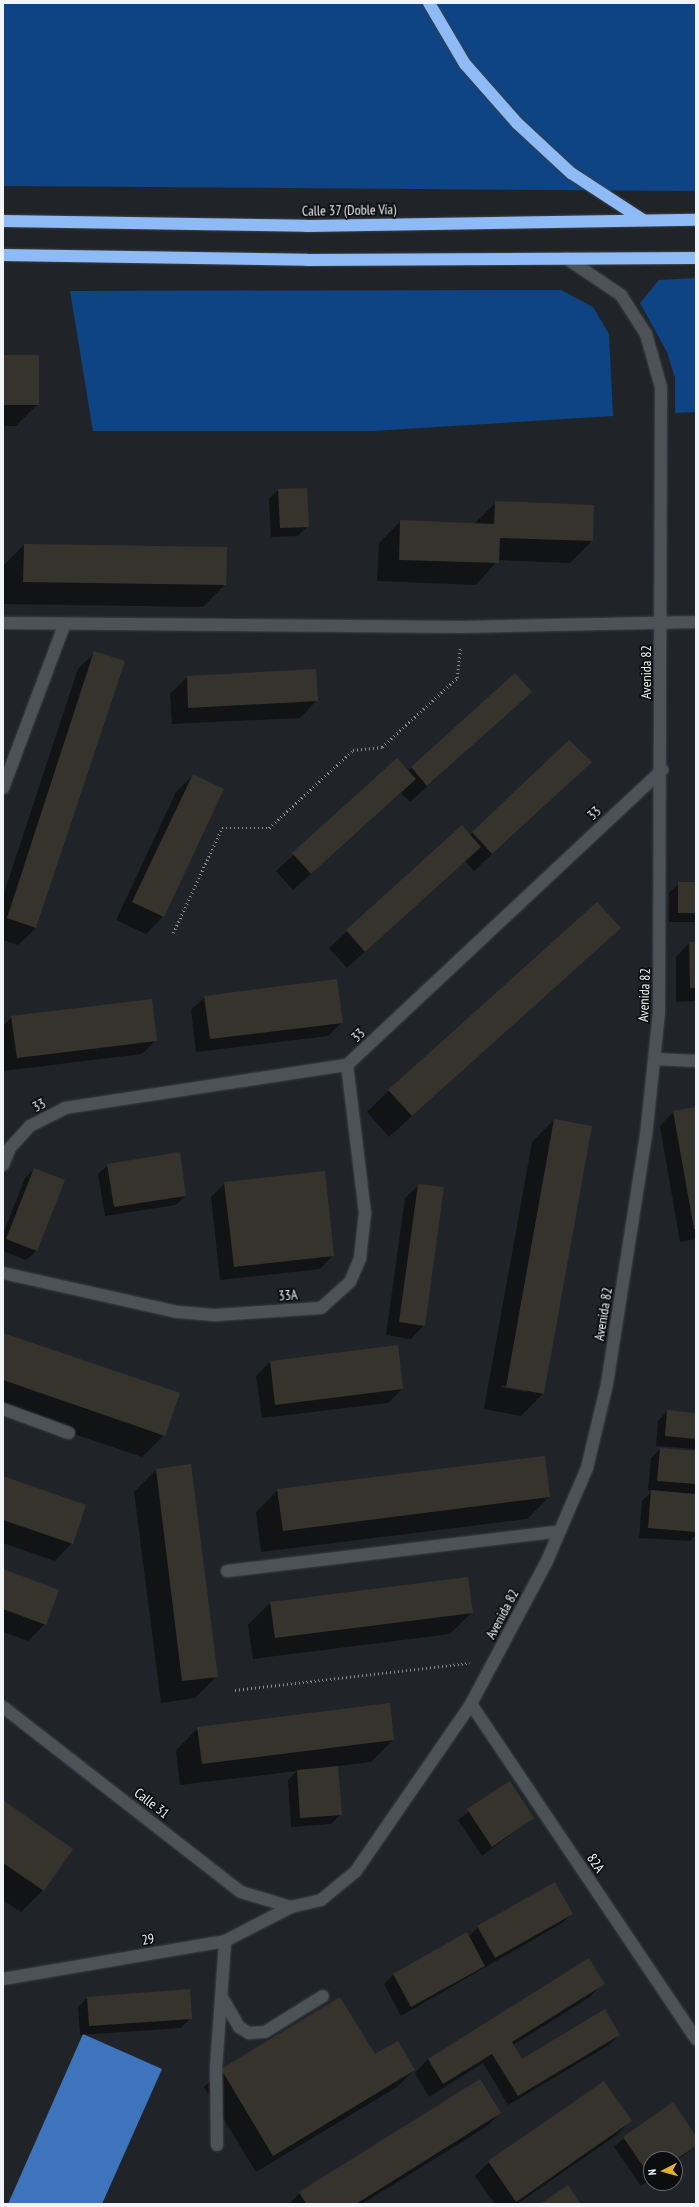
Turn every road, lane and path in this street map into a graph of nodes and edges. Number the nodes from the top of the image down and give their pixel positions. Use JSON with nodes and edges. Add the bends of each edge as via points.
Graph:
{"nodes":[{"id":1,"x":429,"y":3,"type":"edge"},
{"id":2,"x":643,"y":220,"type":"junction"},
{"id":3,"x":696,"y":220,"type":"edge"},
{"id":4,"x":3,"y":221,"type":"edge"},
{"id":5,"x":3,"y":255,"type":"edge"},
{"id":6,"x":564,"y":257,"type":"junction"},
{"id":7,"x":696,"y":258,"type":"edge"},
{"id":8,"x":661,"y":622,"type":"junction"},
{"id":9,"x":696,"y":622,"type":"edge"},
{"id":10,"x":3,"y":623,"type":"edge"},
{"id":11,"x":64,"y":626,"type":"junction"},
{"id":12,"x":462,"y":627,"type":"junction"},
{"id":13,"x":662,"y":770,"type":"junction"},
{"id":14,"x":3,"y":788,"type":"edge"},
{"id":15,"x":173,"y":933,"type":"dead end"},
{"id":16,"x":655,"y":1059,"type":"junction"},
{"id":17,"x":696,"y":1061,"type":"edge"},
{"id":18,"x":347,"y":1065,"type":"junction"},
{"id":19,"x":3,"y":1165,"type":"edge"},
{"id":20,"x":3,"y":1273,"type":"edge"},
{"id":21,"x":3,"y":1409,"type":"edge"},
{"id":22,"x":69,"y":1433,"type":"dead end"},
{"id":23,"x":560,"y":1531,"type":"junction"},
{"id":24,"x":227,"y":1571,"type":"dead end"},
{"id":25,"x":494,"y":1661,"type":"junction"},
{"id":26,"x":235,"y":1690,"type":"dead end"},
{"id":27,"x":472,"y":1704,"type":"junction"},
{"id":28,"x":3,"y":1707,"type":"edge"},
{"id":29,"x":291,"y":1907,"type":"junction"},
{"id":30,"x":225,"y":1941,"type":"junction"},
{"id":31,"x":3,"y":1979,"type":"edge"},
{"id":32,"x":323,"y":1996,"type":"dead end"},
{"id":33,"x":223,"y":1999,"type":"junction"},
{"id":34,"x":696,"y":2039,"type":"edge"},
{"id":35,"x":217,"y":2145,"type":"dead end"}],
"edges":[{"from":1,"to":2,"type":"highway","via":[[464,64],[517,123],[571,173]]},
{"from":2,"to":3,"type":"highway","name":"Calle 37 (Doble Vía)"},
{"from":2,"to":4,"type":"highway","name":"Calle 37 (Doble Vía)","via":[[306,226]]},
{"from":5,"to":6,"type":"highway","via":[[307,260]]},
{"from":6,"to":7,"type":"highway"},
{"from":6,"to":8,"type":"street","name":"Avenida 82","via":[[621,295],[646,334],[661,387]]},
{"from":8,"to":9,"type":"street"},
{"from":8,"to":12,"type":"street"},
{"from":8,"to":13,"type":"street","name":"Avenida 82"},
{"from":10,"to":11,"type":"street"},
{"from":11,"to":12,"type":"street"},
{"from":11,"to":14,"type":"street"},
{"from":12,"to":15,"type":"path","via":[[457,678],[382,747],[353,750],[269,828],[222,828]]},
{"from":13,"to":16,"type":"street","name":"Avenida 82","via":[[659,1013]]},
{"from":13,"to":18,"type":"street","name":"33"},
{"from":16,"to":17,"type":"street"},
{"from":16,"to":23,"type":"street","name":"Avenida 82","via":[[607,1384],[587,1468]]},
{"from":18,"to":19,"type":"street","name":"33","via":[[65,1108],[30,1126],[10,1148]]},
{"from":18,"to":20,"type":"street","name":"33A","via":[[365,1213],[360,1258],[350,1282],[320,1308],[216,1315],[178,1312]]},
{"from":21,"to":22,"type":"street"},
{"from":23,"to":24,"type":"street"},
{"from":23,"to":25,"type":"street","name":"Avenida 82"},
{"from":25,"to":26,"type":"path"},
{"from":25,"to":27,"type":"street","name":"Avenida 82"},
{"from":27,"to":29,"type":"street","name":"Avenida 82","via":[[356,1871],[321,1900]]},
{"from":27,"to":34,"type":"street","name":"82A"},
{"from":28,"to":29,"type":"street","name":"Calle 31","via":[[242,1892]]},
{"from":29,"to":30,"type":"street","name":"29"},
{"from":30,"to":31,"type":"street","name":"29"},
{"from":30,"to":33,"type":"street"},
{"from":32,"to":33,"type":"street","via":[[266,2032],[249,2033],[238,2027]]},
{"from":33,"to":35,"type":"street","via":[[216,2068]]}]}
